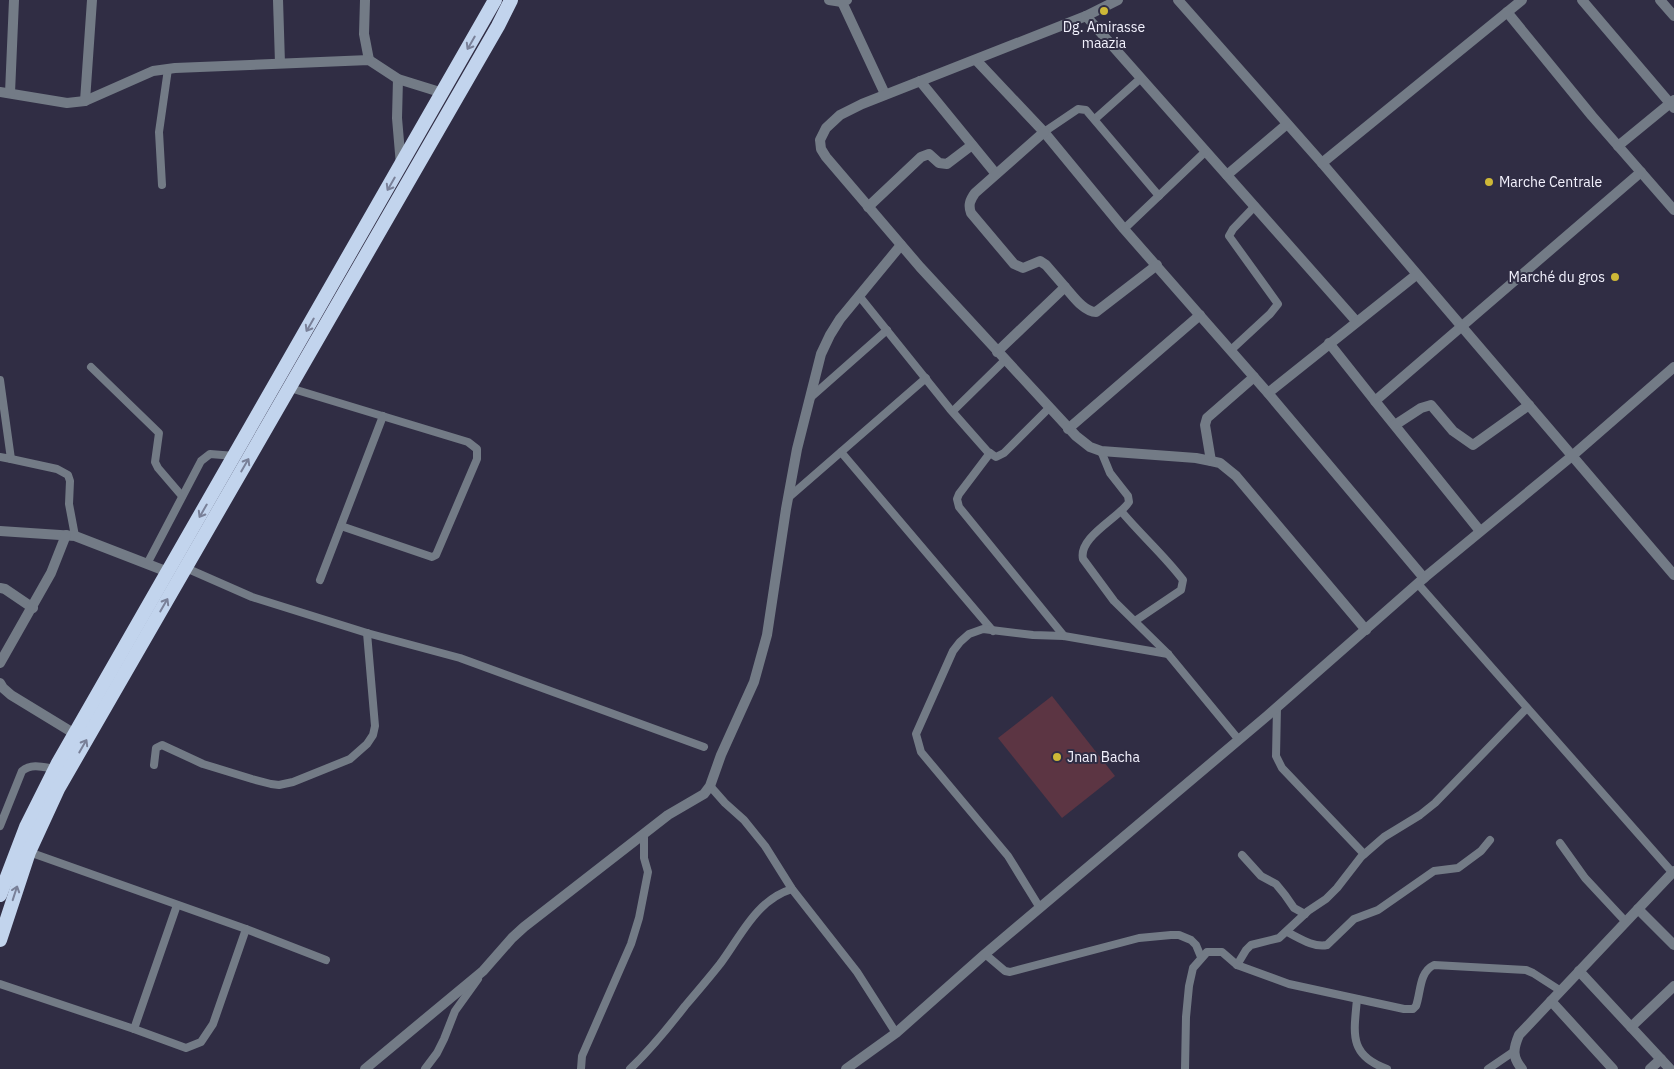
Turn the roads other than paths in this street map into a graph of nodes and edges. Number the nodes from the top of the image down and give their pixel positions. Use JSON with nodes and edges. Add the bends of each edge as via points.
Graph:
{"nodes":[{"id":1,"x":14,"y":0,"type":"edge"},
{"id":2,"x":92,"y":0,"type":"edge"},
{"id":3,"x":278,"y":0,"type":"edge"},
{"id":4,"x":365,"y":0,"type":"edge"},
{"id":5,"x":495,"y":0,"type":"edge"},
{"id":6,"x":511,"y":0,"type":"edge"},
{"id":7,"x":828,"y":0,"type":"edge"},
{"id":8,"x":1118,"y":0,"type":"edge"},
{"id":9,"x":1178,"y":0,"type":"edge"},
{"id":10,"x":1522,"y":0,"type":"edge"},
{"id":11,"x":1582,"y":0,"type":"edge"},
{"id":12,"x":1660,"y":0,"type":"edge"},
{"id":13,"x":844,"y":1,"type":"edge"},
{"id":14,"x":1507,"y":12,"type":"junction"},
{"id":15,"x":1086,"y":16,"type":"junction"},
{"id":16,"x":1674,"y":16,"type":"edge"},
{"id":17,"x":369,"y":60,"type":"junction"},
{"id":18,"x":976,"y":60,"type":"junction"},
{"id":19,"x":280,"y":63,"type":"junction"},
{"id":20,"x":168,"y":69,"type":"junction"},
{"id":21,"x":1141,"y":78,"type":"junction"},
{"id":22,"x":398,"y":79,"type":"junction"},
{"id":23,"x":920,"y":81,"type":"junction"},
{"id":24,"x":5,"y":93,"type":"edge"},
{"id":25,"x":443,"y":93,"type":"junction"},
{"id":26,"x":884,"y":94,"type":"junction"},
{"id":27,"x":85,"y":101,"type":"junction"},
{"id":28,"x":1673,"y":104,"type":"edge"},
{"id":29,"x":1096,"y":120,"type":"junction"},
{"id":30,"x":1288,"y":124,"type":"junction"},
{"id":31,"x":1044,"y":132,"type":"junction"},
{"id":32,"x":972,"y":145,"type":"junction"},
{"id":33,"x":1618,"y":146,"type":"junction"},
{"id":34,"x":1206,"y":152,"type":"junction"},
{"id":35,"x":1322,"y":163,"type":"junction"},
{"id":36,"x":401,"y":166,"type":"junction"},
{"id":37,"x":1641,"y":172,"type":"junction"},
{"id":38,"x":996,"y":174,"type":"junction"},
{"id":39,"x":1227,"y":175,"type":"junction"},
{"id":40,"x":162,"y":185,"type":"dead end"},
{"id":41,"x":1159,"y":196,"type":"junction"},
{"id":42,"x":1255,"y":206,"type":"junction"},
{"id":43,"x":868,"y":207,"type":"junction"},
{"id":44,"x":1674,"y":210,"type":"edge"},
{"id":45,"x":1124,"y":228,"type":"junction"},
{"id":46,"x":901,"y":245,"type":"junction"},
{"id":47,"x":1156,"y":266,"type":"junction"},
{"id":48,"x":1416,"y":275,"type":"junction"},
{"id":49,"x":1065,"y":287,"type":"junction"},
{"id":50,"x":860,"y":297,"type":"junction"},
{"id":51,"x":1200,"y":316,"type":"junction"},
{"id":52,"x":1356,"y":321,"type":"junction"},
{"id":53,"x":1461,"y":327,"type":"junction"},
{"id":54,"x":886,"y":330,"type":"junction"},
{"id":55,"x":1329,"y":343,"type":"junction"},
{"id":56,"x":1231,"y":350,"type":"junction"},
{"id":57,"x":997,"y":352,"type":"junction"},
{"id":58,"x":1005,"y":360,"type":"junction"},
{"id":59,"x":91,"y":367,"type":"dead end"},
{"id":60,"x":1674,"y":367,"type":"edge"},
{"id":61,"x":1254,"y":377,"type":"junction"},
{"id":62,"x":926,"y":378,"type":"junction"},
{"id":63,"x":0,"y":380,"type":"edge"},
{"id":64,"x":290,"y":388,"type":"junction"},
{"id":65,"x":1268,"y":393,"type":"junction"},
{"id":66,"x":810,"y":398,"type":"junction"},
{"id":67,"x":1375,"y":401,"type":"junction"},
{"id":68,"x":1529,"y":406,"type":"junction"},
{"id":69,"x":1049,"y":408,"type":"junction"},
{"id":70,"x":953,"y":411,"type":"junction"},
{"id":71,"x":383,"y":416,"type":"junction"},
{"id":72,"x":1395,"y":425,"type":"junction"},
{"id":73,"x":1068,"y":429,"type":"junction"},
{"id":74,"x":1101,"y":451,"type":"junction"},
{"id":75,"x":841,"y":452,"type":"junction"},
{"id":76,"x":990,"y":453,"type":"junction"},
{"id":77,"x":234,"y":456,"type":"junction"},
{"id":78,"x":1572,"y":456,"type":"junction"},
{"id":79,"x":0,"y":457,"type":"edge"},
{"id":80,"x":11,"y":459,"type":"junction"},
{"id":81,"x":1211,"y":461,"type":"junction"},
{"id":82,"x":182,"y":496,"type":"junction"},
{"id":83,"x":788,"y":498,"type":"junction"},
{"id":84,"x":1121,"y":511,"type":"junction"},
{"id":85,"x":341,"y":526,"type":"junction"},
{"id":86,"x":0,"y":531,"type":"edge"},
{"id":87,"x":1480,"y":531,"type":"junction"},
{"id":88,"x":70,"y":536,"type":"junction"},
{"id":89,"x":147,"y":564,"type":"junction"},
{"id":90,"x":186,"y":568,"type":"junction"},
{"id":91,"x":168,"y":572,"type":"junction"},
{"id":92,"x":1674,"y":575,"type":"edge"},
{"id":93,"x":320,"y":580,"type":"dead end"},
{"id":94,"x":1421,"y":581,"type":"junction"},
{"id":95,"x":0,"y":588,"type":"edge"},
{"id":96,"x":32,"y":608,"type":"junction"},
{"id":97,"x":1135,"y":621,"type":"junction"},
{"id":98,"x":993,"y":630,"type":"junction"},
{"id":99,"x":1366,"y":630,"type":"junction"},
{"id":100,"x":367,"y":634,"type":"junction"},
{"id":101,"x":1064,"y":636,"type":"junction"},
{"id":102,"x":1168,"y":654,"type":"junction"},
{"id":103,"x":0,"y":663,"type":"edge"},
{"id":104,"x":0,"y":683,"type":"edge"},
{"id":105,"x":1277,"y":707,"type":"junction"},
{"id":106,"x":1527,"y":708,"type":"junction"},
{"id":107,"x":75,"y":734,"type":"junction"},
{"id":108,"x":1239,"y":740,"type":"junction"},
{"id":109,"x":704,"y":747,"type":"dead end"},
{"id":110,"x":154,"y":765,"type":"dead end"},
{"id":111,"x":55,"y":769,"type":"junction"},
{"id":112,"x":710,"y":786,"type":"junction"},
{"id":113,"x":0,"y":826,"type":"edge"},
{"id":114,"x":644,"y":836,"type":"junction"},
{"id":115,"x":1490,"y":840,"type":"dead end"},
{"id":116,"x":1560,"y":843,"type":"dead end"},
{"id":117,"x":29,"y":852,"type":"junction"},
{"id":118,"x":1364,"y":854,"type":"junction"},
{"id":119,"x":1242,"y":855,"type":"dead end"},
{"id":120,"x":1673,"y":872,"type":"edge"},
{"id":121,"x":792,"y":888,"type":"junction"},
{"id":122,"x":0,"y":895,"type":"edge"},
{"id":123,"x":177,"y":905,"type":"junction"},
{"id":124,"x":1040,"y":908,"type":"junction"},
{"id":125,"x":1638,"y":908,"type":"junction"},
{"id":126,"x":1305,"y":914,"type":"junction"},
{"id":127,"x":1626,"y":922,"type":"junction"},
{"id":128,"x":246,"y":929,"type":"junction"},
{"id":129,"x":1286,"y":932,"type":"junction"},
{"id":130,"x":0,"y":940,"type":"edge"},
{"id":131,"x":1674,"y":945,"type":"edge"},
{"id":132,"x":985,"y":954,"type":"junction"},
{"id":133,"x":1202,"y":957,"type":"junction"},
{"id":134,"x":326,"y":960,"type":"dead end"},
{"id":135,"x":1237,"y":965,"type":"junction"},
{"id":136,"x":483,"y":971,"type":"junction"},
{"id":137,"x":1579,"y":971,"type":"junction"},
{"id":138,"x":0,"y":984,"type":"edge"},
{"id":139,"x":1674,"y":986,"type":"edge"},
{"id":140,"x":1561,"y":991,"type":"junction"},
{"id":141,"x":1357,"y":999,"type":"junction"},
{"id":142,"x":1551,"y":1001,"type":"junction"},
{"id":143,"x":1631,"y":1027,"type":"junction"},
{"id":144,"x":134,"y":1029,"type":"junction"},
{"id":145,"x":896,"y":1033,"type":"junction"},
{"id":146,"x":1513,"y":1052,"type":"junction"},
{"id":147,"x":1661,"y":1059,"type":"junction"},
{"id":148,"x":365,"y":1069,"type":"edge"},
{"id":149,"x":425,"y":1069,"type":"edge"},
{"id":150,"x":581,"y":1069,"type":"edge"},
{"id":151,"x":630,"y":1069,"type":"edge"},
{"id":152,"x":846,"y":1069,"type":"edge"},
{"id":153,"x":1185,"y":1069,"type":"edge"},
{"id":154,"x":1387,"y":1069,"type":"edge"},
{"id":155,"x":1488,"y":1069,"type":"edge"},
{"id":156,"x":1522,"y":1069,"type":"edge"},
{"id":157,"x":1613,"y":1069,"type":"edge"},
{"id":158,"x":1650,"y":1069,"type":"edge"},
{"id":159,"x":1670,"y":1069,"type":"edge"}],
"edges":[{"from":1,"to":24,"type":"street"},
{"from":2,"to":27,"type":"street"},
{"from":3,"to":19,"type":"street"},
{"from":4,"to":17,"type":"street","via":[[364,34]]},
{"from":5,"to":25,"type":"highway","one_way":true},
{"from":6,"to":64,"type":"highway"},
{"from":7,"to":13,"type":"street"},
{"from":8,"to":15,"type":"street"},
{"from":9,"to":30,"type":"street"},
{"from":10,"to":14,"type":"street"},
{"from":11,"to":28,"type":"street"},
{"from":12,"to":16,"type":"street"},
{"from":13,"to":26,"type":"street"},
{"from":14,"to":33,"type":"street"},
{"from":14,"to":35,"type":"street"},
{"from":15,"to":18,"type":"street"},
{"from":15,"to":21,"type":"street"},
{"from":17,"to":19,"type":"street"},
{"from":17,"to":22,"type":"street"},
{"from":18,"to":23,"type":"street"},
{"from":18,"to":31,"type":"street"},
{"from":19,"to":20,"type":"street"},
{"from":20,"to":27,"type":"street","via":[[153,72]]},
{"from":20,"to":40,"type":"lane","via":[[159,132]]},
{"from":21,"to":29,"type":"lane"},
{"from":21,"to":34,"type":"street"},
{"from":22,"to":25,"type":"street"},
{"from":22,"to":36,"type":"street"},
{"from":23,"to":26,"type":"street"},
{"from":23,"to":32,"type":"street"},
{"from":24,"to":27,"type":"street","via":[[67,103]]},
{"from":25,"to":36,"type":"highway"},
{"from":26,"to":43,"type":"street","via":[[840,115],[826,128],[820,140],[826,158]]},
{"from":28,"to":33,"type":"street"},
{"from":29,"to":31,"type":"lane","via":[[1086,110],[1078,109]]},
{"from":29,"to":41,"type":"lane"},
{"from":30,"to":35,"type":"street"},
{"from":30,"to":39,"type":"street"},
{"from":31,"to":38,"type":"street"},
{"from":31,"to":45,"type":"street"},
{"from":32,"to":38,"type":"street"},
{"from":32,"to":43,"type":"street","via":[[947,164],[939,163],[929,154],[921,157]]},
{"from":33,"to":37,"type":"street"},
{"from":34,"to":39,"type":"street"},
{"from":34,"to":41,"type":"lane"},
{"from":35,"to":48,"type":"street"},
{"from":36,"to":77,"type":"highway","one_way":true},
{"from":37,"to":44,"type":"street"},
{"from":37,"to":53,"type":"street"},
{"from":38,"to":49,"type":"street","via":[[972,197],[971,213],[1014,264],[1023,268],[1040,261]]},
{"from":39,"to":42,"type":"street"},
{"from":41,"to":45,"type":"lane"},
{"from":42,"to":52,"type":"street"},
{"from":42,"to":56,"type":"lane","via":[[1229,236],[1278,304]]},
{"from":43,"to":46,"type":"street"},
{"from":45,"to":47,"type":"street"},
{"from":46,"to":50,"type":"street"},
{"from":46,"to":57,"type":"street"},
{"from":47,"to":49,"type":"street","via":[[1096,312],[1087,309]]},
{"from":47,"to":51,"type":"street"},
{"from":48,"to":52,"type":"street"},
{"from":48,"to":53,"type":"street"},
{"from":49,"to":57,"type":"street"},
{"from":50,"to":54,"type":"lane"},
{"from":50,"to":66,"type":"street","via":[[830,335],[821,354]]},
{"from":51,"to":56,"type":"street"},
{"from":51,"to":73,"type":"street"},
{"from":52,"to":55,"type":"street"},
{"from":53,"to":67,"type":"street"},
{"from":53,"to":68,"type":"street"},
{"from":54,"to":62,"type":"lane"},
{"from":54,"to":66,"type":"lane"},
{"from":55,"to":65,"type":"street"},
{"from":55,"to":67,"type":"street"},
{"from":56,"to":61,"type":"street"},
{"from":57,"to":58,"type":"street"},
{"from":58,"to":69,"type":"street"},
{"from":58,"to":70,"type":"lane"},
{"from":59,"to":82,"type":"lane","via":[[159,433],[155,462]]},
{"from":60,"to":78,"type":"street"},
{"from":61,"to":65,"type":"street"},
{"from":61,"to":81,"type":"street","via":[[1207,418],[1205,425]]},
{"from":62,"to":70,"type":"lane"},
{"from":62,"to":75,"type":"lane"},
{"from":63,"to":80,"type":"lane"},
{"from":64,"to":71,"type":"lane"},
{"from":90,"to":64,"type":"highway","one_way":true},
{"from":65,"to":94,"type":"street"},
{"from":66,"to":83,"type":"street"},
{"from":67,"to":72,"type":"street"},
{"from":68,"to":72,"type":"street","via":[[1474,445],[1453,431],[1431,405]]},
{"from":68,"to":78,"type":"street"},
{"from":69,"to":73,"type":"street"},
{"from":69,"to":76,"type":"lane","via":[[1004,453],[998,457]]},
{"from":70,"to":76,"type":"lane"},
{"from":71,"to":85,"type":"lane"},
{"from":71,"to":85,"type":"lane","via":[[468,442],[477,449],[476,458],[436,555],[432,557]]},
{"from":72,"to":87,"type":"street"},
{"from":73,"to":74,"type":"street","via":[[1090,447]]},
{"from":74,"to":81,"type":"street"},
{"from":74,"to":84,"type":"lane","via":[[1107,466],[1129,498],[1128,505]]},
{"from":75,"to":83,"type":"lane"},
{"from":75,"to":98,"type":"lane"},
{"from":76,"to":101,"type":"lane","via":[[959,494],[959,507]]},
{"from":77,"to":82,"type":"lane","via":[[210,454],[201,461]]},
{"from":77,"to":91,"type":"highway","one_way":true},
{"from":78,"to":87,"type":"street"},
{"from":78,"to":92,"type":"street"},
{"from":79,"to":80,"type":"lane"},
{"from":80,"to":88,"type":"lane","via":[[57,469],[68,475]]},
{"from":81,"to":99,"type":"street","via":[[1220,463],[1236,476]]},
{"from":82,"to":89,"type":"lane"},
{"from":83,"to":112,"type":"street","via":[[768,635],[754,682],[720,755]]},
{"from":84,"to":97,"type":"lane","via":[[1095,534],[1082,554],[1114,601]]},
{"from":84,"to":97,"type":"lane","via":[[1183,580],[1181,590]]},
{"from":85,"to":93,"type":"lane"},
{"from":86,"to":88,"type":"street"},
{"from":87,"to":94,"type":"street"},
{"from":88,"to":89,"type":"street"},
{"from":88,"to":96,"type":"street"},
{"from":89,"to":91,"type":"street"},
{"from":90,"to":100,"type":"lane","via":[[252,597]]},
{"from":117,"to":90,"type":"highway","one_way":true,"via":[[62,782]]},
{"from":91,"to":107,"type":"highway"},
{"from":94,"to":99,"type":"street"},
{"from":94,"to":106,"type":"lane"},
{"from":95,"to":96,"type":"street"},
{"from":96,"to":103,"type":"street"},
{"from":97,"to":102,"type":"lane"},
{"from":98,"to":101,"type":"lane"},
{"from":98,"to":124,"type":"lane","via":[[974,631],[960,642],[916,734],[921,752],[1008,856]]},
{"from":99,"to":105,"type":"street"},
{"from":100,"to":109,"type":"lane","via":[[460,658]]},
{"from":100,"to":110,"type":"lane","via":[[375,726],[367,744],[350,758],[279,785],[203,764],[162,745],[156,748]]},
{"from":101,"to":102,"type":"lane"},
{"from":102,"to":108,"type":"lane"},
{"from":104,"to":107,"type":"street","via":[[11,694]]},
{"from":105,"to":108,"type":"street"},
{"from":105,"to":118,"type":"lane","via":[[1276,756],[1282,768]]},
{"from":106,"to":118,"type":"lane","via":[[1435,803]]},
{"from":106,"to":120,"type":"lane"},
{"from":107,"to":111,"type":"highway"},
{"from":108,"to":124,"type":"street"},
{"from":111,"to":113,"type":"lane","via":[[34,766],[22,771]]},
{"from":111,"to":122,"type":"highway","via":[[23,835]]},
{"from":112,"to":114,"type":"street","via":[[704,794],[668,815]]},
{"from":112,"to":121,"type":"lane","via":[[755,833]]},
{"from":114,"to":136,"type":"street","via":[[524,927]]},
{"from":114,"to":150,"type":"lane","via":[[648,872],[639,918],[631,944],[582,1056]]},
{"from":115,"to":129,"type":"lane","via":[[1458,868],[1434,871],[1378,910],[1354,918],[1327,945],[1311,943]]},
{"from":116,"to":127,"type":"lane","via":[[1585,878]]},
{"from":117,"to":123,"type":"lane"},
{"from":130,"to":117,"type":"highway","one_way":true},
{"from":118,"to":126,"type":"lane","via":[[1326,899]]},
{"from":119,"to":126,"type":"lane","via":[[1261,876],[1276,884],[1294,908]]},
{"from":120,"to":125,"type":"street"},
{"from":121,"to":145,"type":"lane","via":[[857,972]]},
{"from":121,"to":151,"type":"lane","via":[[760,909],[721,963]]},
{"from":123,"to":128,"type":"lane"},
{"from":123,"to":144,"type":"lane"},
{"from":124,"to":132,"type":"street"},
{"from":125,"to":127,"type":"street"},
{"from":125,"to":131,"type":"street"},
{"from":126,"to":129,"type":"lane"},
{"from":127,"to":137,"type":"street"},
{"from":128,"to":134,"type":"lane"},
{"from":128,"to":144,"type":"lane","via":[[213,1024],[201,1042],[186,1048]]},
{"from":129,"to":135,"type":"lane","via":[[1279,938],[1251,945]]},
{"from":132,"to":133,"type":"lane","via":[[1004,971],[1010,972],[1139,938],[1179,935],[1191,940]]},
{"from":132,"to":145,"type":"street"},
{"from":133,"to":135,"type":"lane","via":[[1207,952],[1222,952]]},
{"from":133,"to":153,"type":"lane","via":[[1193,968],[1190,986]]},
{"from":135,"to":141,"type":"lane","via":[[1289,984]]},
{"from":136,"to":148,"type":"street"},
{"from":136,"to":149,"type":"lane","via":[[455,1011],[444,1040]]},
{"from":137,"to":140,"type":"street"},
{"from":137,"to":143,"type":"street"},
{"from":138,"to":144,"type":"lane"},
{"from":139,"to":143,"type":"street"},
{"from":140,"to":141,"type":"lane","via":[[1526,970],[1440,965],[1431,966],[1426,972],[1413,1009]]},
{"from":140,"to":142,"type":"street"},
{"from":141,"to":154,"type":"lane","via":[[1354,1030],[1359,1051],[1371,1062]]},
{"from":142,"to":146,"type":"street","via":[[1519,1036]]},
{"from":142,"to":157,"type":"street"},
{"from":143,"to":147,"type":"street"},
{"from":145,"to":152,"type":"street"},
{"from":146,"to":155,"type":"lane"},
{"from":146,"to":156,"type":"street"},
{"from":147,"to":158,"type":"street"},
{"from":147,"to":159,"type":"street"}]}
